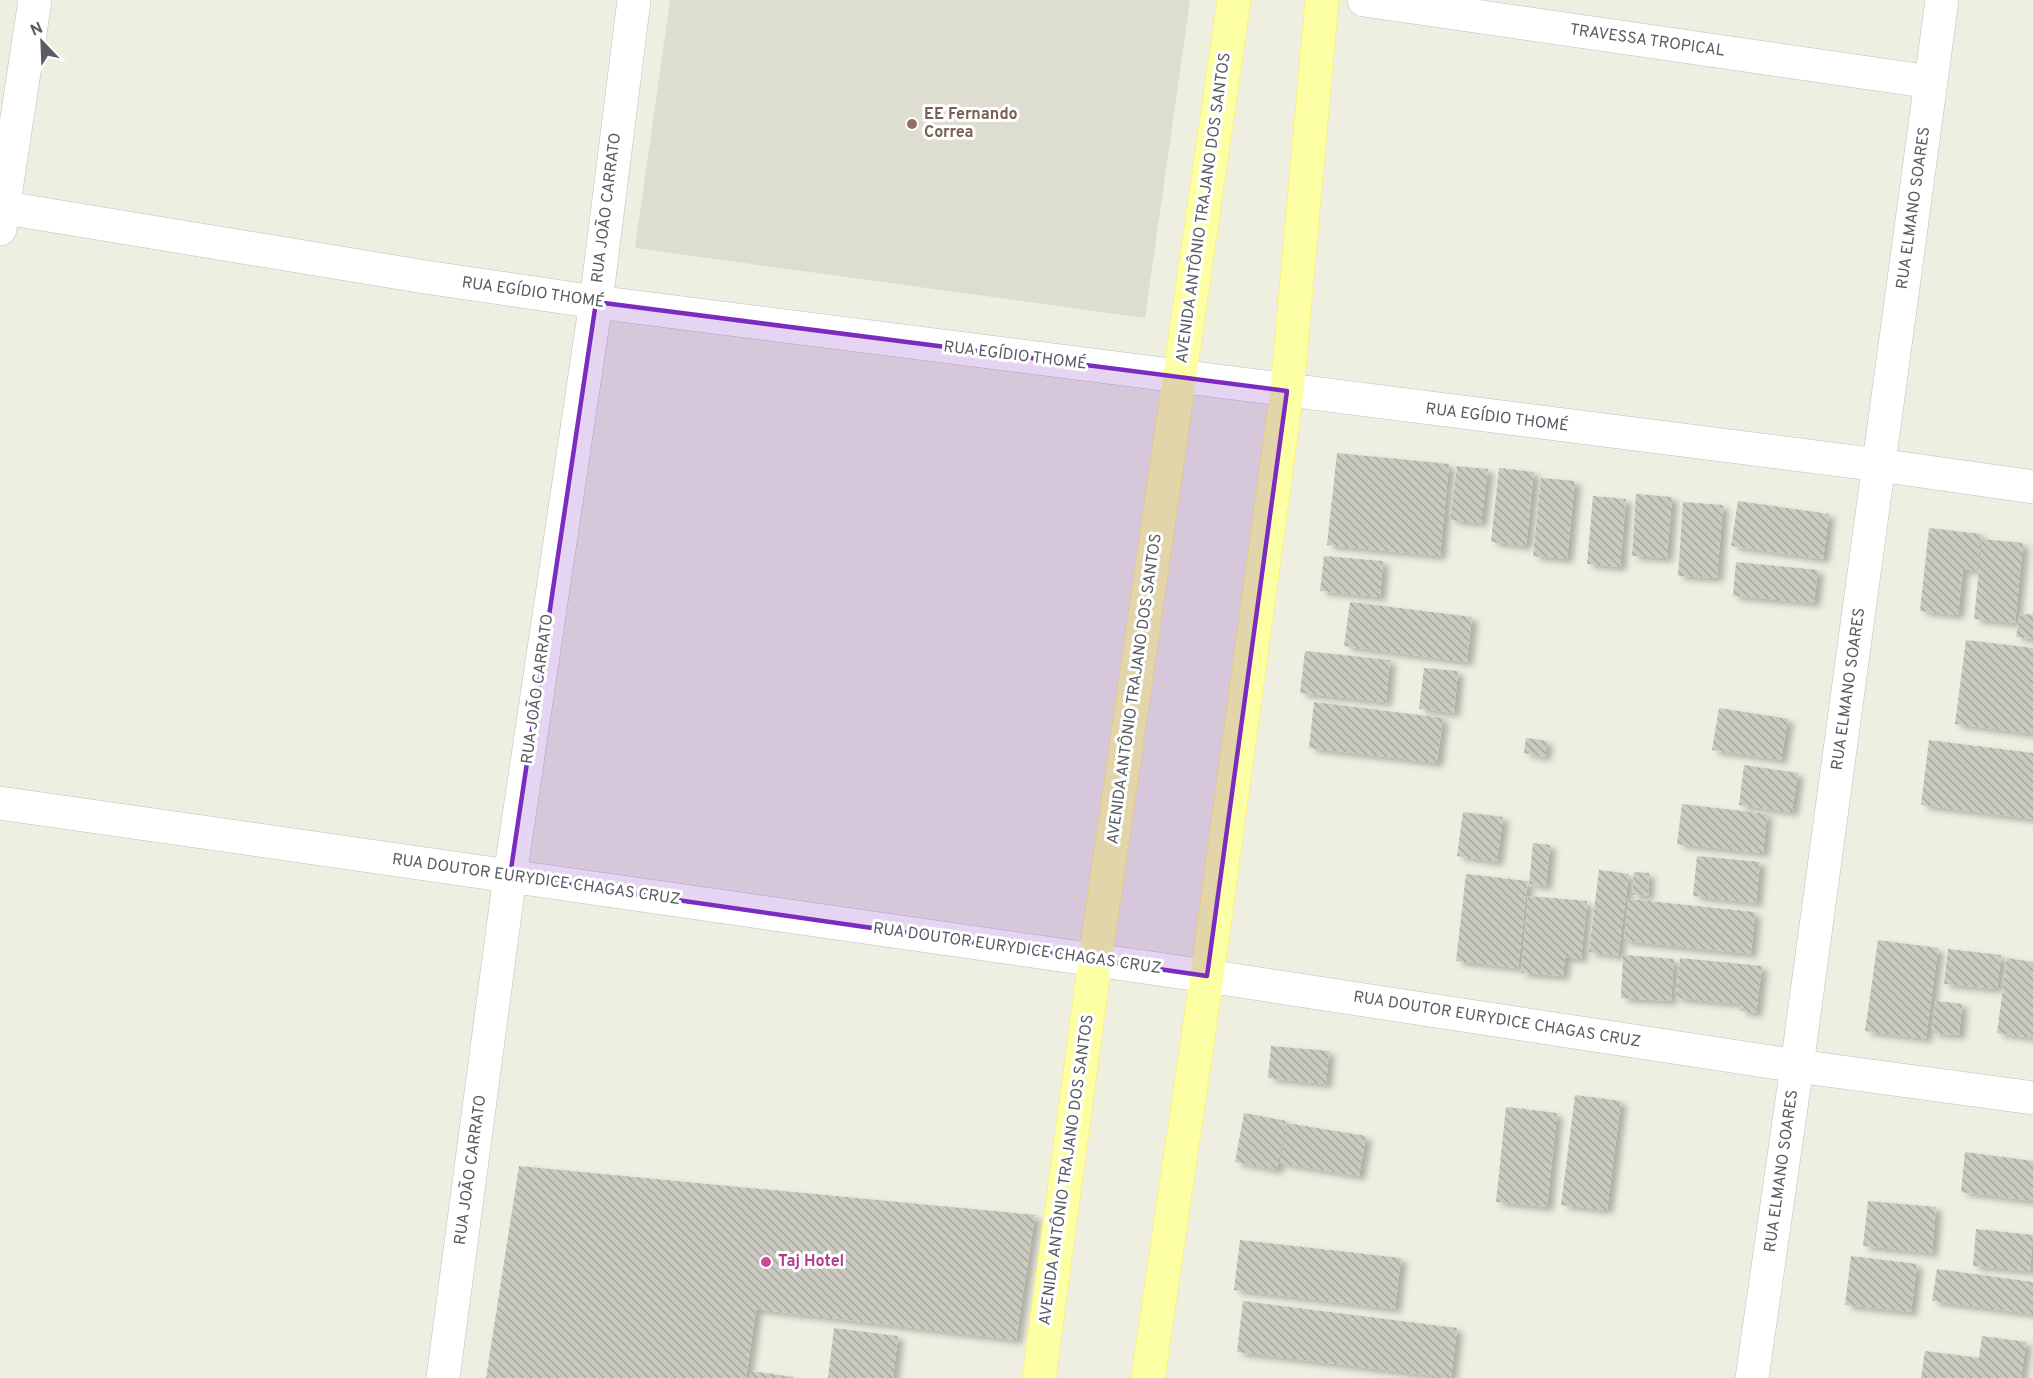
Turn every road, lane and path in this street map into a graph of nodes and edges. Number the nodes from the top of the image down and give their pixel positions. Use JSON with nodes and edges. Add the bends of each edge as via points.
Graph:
{"nodes":[{"id":1,"x":34,"y":0,"type":"edge"},
{"id":2,"x":634,"y":0,"type":"edge"},
{"id":3,"x":1234,"y":0,"type":"edge"},
{"id":4,"x":1322,"y":0,"type":"edge"},
{"id":5,"x":1364,"y":0,"type":"edge"},
{"id":6,"x":1942,"y":0,"type":"edge"},
{"id":7,"x":1931,"y":82,"type":"junction"},
{"id":8,"x":1,"y":215,"type":"edge"},
{"id":9,"x":596,"y":302,"type":"junction"},
{"id":10,"x":1180,"y":377,"type":"junction"},
{"id":11,"x":1287,"y":391,"type":"junction"},
{"id":12,"x":1879,"y":465,"type":"junction"},
{"id":13,"x":2033,"y":487,"type":"edge"},
{"id":14,"x":0,"y":803,"type":"edge"},
{"id":15,"x":510,"y":876,"type":"junction"},
{"id":16,"x":1095,"y":961,"type":"junction"},
{"id":17,"x":1207,"y":976,"type":"junction"},
{"id":18,"x":1797,"y":1066,"type":"junction"},
{"id":19,"x":2033,"y":1098,"type":"edge"},
{"id":20,"x":443,"y":1378,"type":"edge"},
{"id":21,"x":1039,"y":1378,"type":"edge"},
{"id":22,"x":1148,"y":1378,"type":"edge"},
{"id":23,"x":1752,"y":1378,"type":"edge"}],
"edges":[{"from":1,"to":8,"type":"street"},
{"from":2,"to":9,"type":"street","name":"RUA JOÃO CARRATO"},
{"from":3,"to":10,"type":"main road","name":"AVENIDA ANTÔNIO TRAJANO DOS SANTOS"},
{"from":4,"to":11,"type":"main road"},
{"from":5,"to":7,"type":"street","name":"TRAVESSA TROPICAL"},
{"from":6,"to":7,"type":"street","name":"RUA ELMANO SOARES"},
{"from":7,"to":12,"type":"street","name":"RUA ELMANO SOARES"},
{"from":8,"to":9,"type":"street","name":"RUA EGÍDIO THOMÉ"},
{"from":9,"to":10,"type":"street","name":"RUA EGÍDIO THOMÉ"},
{"from":9,"to":15,"type":"street","name":"RUA JOÃO CARRATO"},
{"from":10,"to":11,"type":"street","name":"RUA EGÍDIO THOMÉ"},
{"from":10,"to":16,"type":"main road","name":"AVENIDA ANTÔNIO TRAJANO DOS SANTOS"},
{"from":11,"to":12,"type":"street","name":"RUA EGÍDIO THOMÉ"},
{"from":11,"to":17,"type":"main road"},
{"from":12,"to":13,"type":"street","name":"RUA EGÍDIO THOMÉ"},
{"from":12,"to":18,"type":"street","name":"RUA ELMANO SOARES"},
{"from":14,"to":15,"type":"street","name":"RUA DOUTOR EURYDICE CHAGAS CRUZ"},
{"from":15,"to":16,"type":"street","name":"RUA DOUTOR EURYDICE CHAGAS CRUZ"},
{"from":15,"to":20,"type":"street","name":"RUA JOÃO CARRATO"},
{"from":16,"to":17,"type":"street","name":"RUA DOUTOR EURYDICE CHAGAS CRUZ"},
{"from":16,"to":21,"type":"main road","name":"AVENIDA ANTÔNIO TRAJANO DOS SANTOS"},
{"from":17,"to":18,"type":"street","name":"RUA DOUTOR EURYDICE CHAGAS CRUZ"},
{"from":17,"to":22,"type":"main road"},
{"from":18,"to":19,"type":"street","name":"RUA DOUTOR EURYDICE CHAGAS CRUZ"},
{"from":18,"to":23,"type":"street","name":"RUA ELMANO SOARES"}]}
